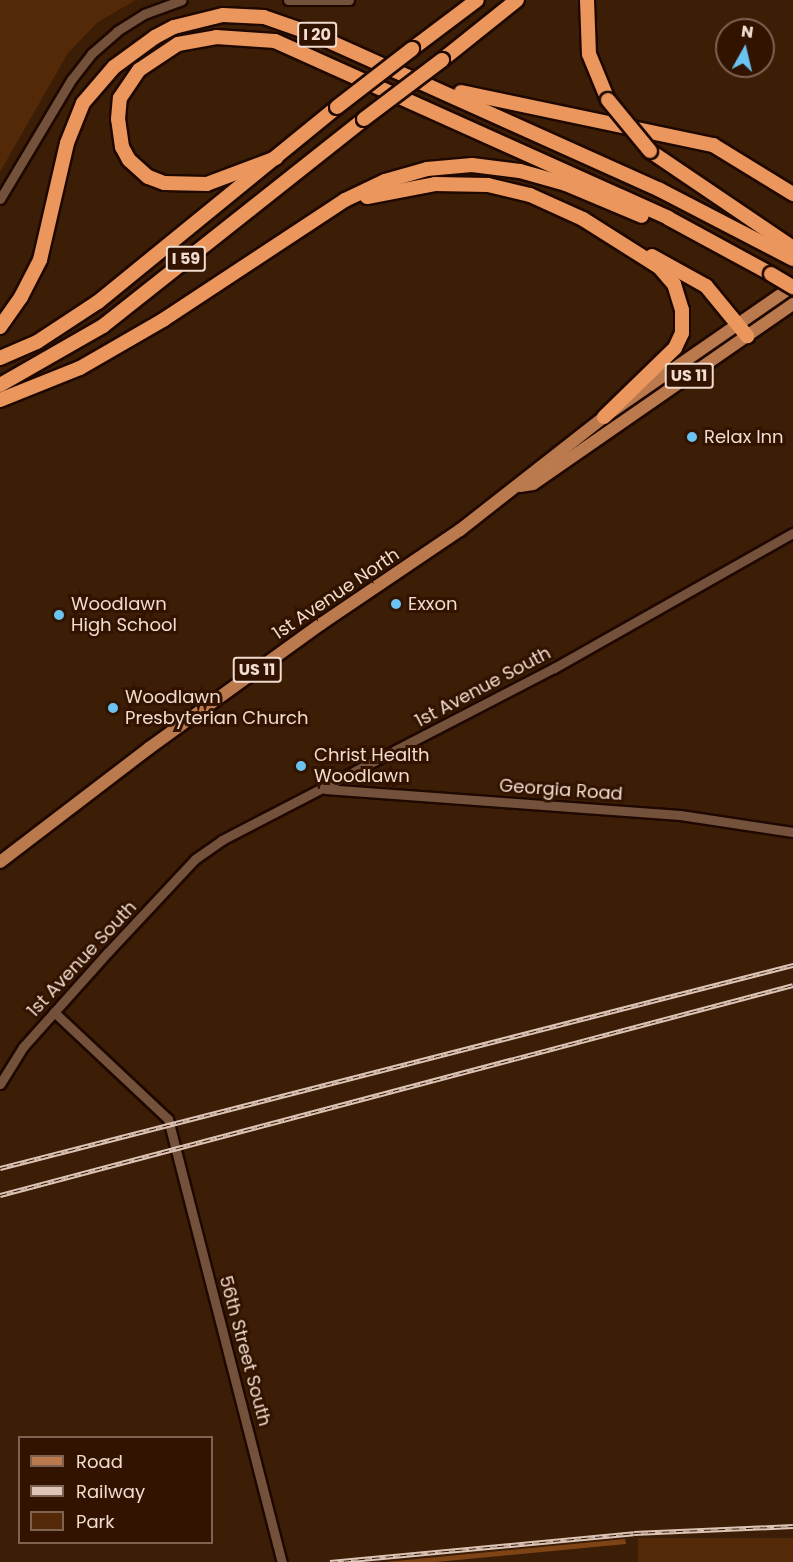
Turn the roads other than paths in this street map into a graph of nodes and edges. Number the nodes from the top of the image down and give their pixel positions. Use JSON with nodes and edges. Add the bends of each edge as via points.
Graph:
{"nodes":[{"id":1,"x":182,"y":0,"type":"edge"},
{"id":2,"x":288,"y":0,"type":"edge"},
{"id":3,"x":349,"y":0,"type":"edge"},
{"id":4,"x":477,"y":0,"type":"edge"},
{"id":5,"x":517,"y":0,"type":"edge"},
{"id":6,"x":587,"y":0,"type":"edge"},
{"id":7,"x":425,"y":82,"type":"junction"},
{"id":8,"x":276,"y":158,"type":"junction"},
{"id":9,"x":793,"y":194,"type":"edge"},
{"id":10,"x":0,"y":199,"type":"edge"},
{"id":11,"x":318,"y":218,"type":"junction"},
{"id":12,"x":785,"y":247,"type":"edge"},
{"id":13,"x":633,"y":250,"type":"junction"},
{"id":14,"x":793,"y":259,"type":"edge"},
{"id":15,"x":743,"y":260,"type":"junction"},
{"id":16,"x":793,"y":286,"type":"edge"},
{"id":17,"x":793,"y":304,"type":"edge"},
{"id":18,"x":738,"y":325,"type":"junction"},
{"id":19,"x":0,"y":327,"type":"edge"},
{"id":20,"x":747,"y":336,"type":"junction"},
{"id":21,"x":0,"y":358,"type":"edge"},
{"id":22,"x":0,"y":385,"type":"edge"},
{"id":23,"x":0,"y":400,"type":"edge"},
{"id":24,"x":604,"y":417,"type":"junction"},
{"id":25,"x":520,"y":486,"type":"junction"},
{"id":26,"x":793,"y":533,"type":"edge"},
{"id":27,"x":325,"y":789,"type":"junction"},
{"id":28,"x":793,"y":832,"type":"edge"},
{"id":29,"x":0,"y":862,"type":"edge"},
{"id":30,"x":54,"y":1012,"type":"junction"},
{"id":31,"x":0,"y":1083,"type":"edge"},
{"id":32,"x":282,"y":1562,"type":"edge"}],
"edges":[{"from":1,"to":10,"type":"street","via":[[144,14],[92,54],[71,80]]},
{"from":2,"to":3,"type":"street"},
{"from":4,"to":8,"type":"highway","number":"I 59","bridge":true},
{"from":5,"to":22,"type":"highway","number":"I 59","bridge":true,"via":[[103,326]]},
{"from":6,"to":12,"type":"highway","bridge":true,"via":[[588,46],[608,100],[650,151]]},
{"from":7,"to":9,"type":"highway","via":[[514,105],[713,144]]},
{"from":7,"to":12,"type":"highway","number":"I 20"},
{"from":7,"to":19,"type":"highway","number":"I 20","via":[[264,17],[223,15],[174,27],[155,37],[114,67],[83,103],[67,143],[40,260]]},
{"from":8,"to":15,"type":"highway","via":[[207,184],[164,183],[148,177],[129,160],[122,147],[120,98],[139,70],[178,44],[216,36],[274,42],[657,213]]},
{"from":8,"to":21,"type":"highway","number":"I 59","via":[[98,302],[37,342]]},
{"from":11,"to":13,"type":"highway","via":[[378,193],[435,184],[489,185],[540,200],[583,219]]},
{"from":11,"to":15,"type":"highway","via":[[385,181],[427,169],[472,165],[520,171],[566,184]]},
{"from":11,"to":23,"type":"highway","via":[[157,324],[80,368]]},
{"from":12,"to":14,"type":"highway","number":"I 20"},
{"from":13,"to":18,"type":"highway","via":[[683,270],[706,286]]},
{"from":13,"to":24,"type":"highway","via":[[659,267],[674,284],[682,310],[682,333],[675,348]]},
{"from":15,"to":16,"type":"highway","bridge":true},
{"from":16,"to":18,"type":"main road","name":"1st Avenue North","number":"US 11"},
{"from":17,"to":20,"type":"main road","name":"1st Avenue North","number":"US 11"},
{"from":18,"to":20,"type":"highway"},
{"from":18,"to":24,"type":"main road","name":"1st Avenue North","number":"US 11"},
{"from":20,"to":25,"type":"main road","name":"1st Avenue North","number":"US 11","via":[[533,484]]},
{"from":24,"to":25,"type":"main road","name":"1st Avenue North","number":"US 11"},
{"from":25,"to":29,"type":"main road","name":"1st Avenue North","number":"US 11","via":[[157,742]]},
{"from":26,"to":27,"type":"street","name":"1st Avenue South","via":[[554,668]]},
{"from":27,"to":28,"type":"street","name":"Georgia Road","via":[[680,815]]},
{"from":27,"to":30,"type":"street","name":"1st Avenue South","via":[[222,840],[195,860]]},
{"from":30,"to":31,"type":"street","name":"1st Avenue South","via":[[19,1053]]},
{"from":30,"to":32,"type":"street","name":"56th Street South","via":[[164,1114]]}]}
